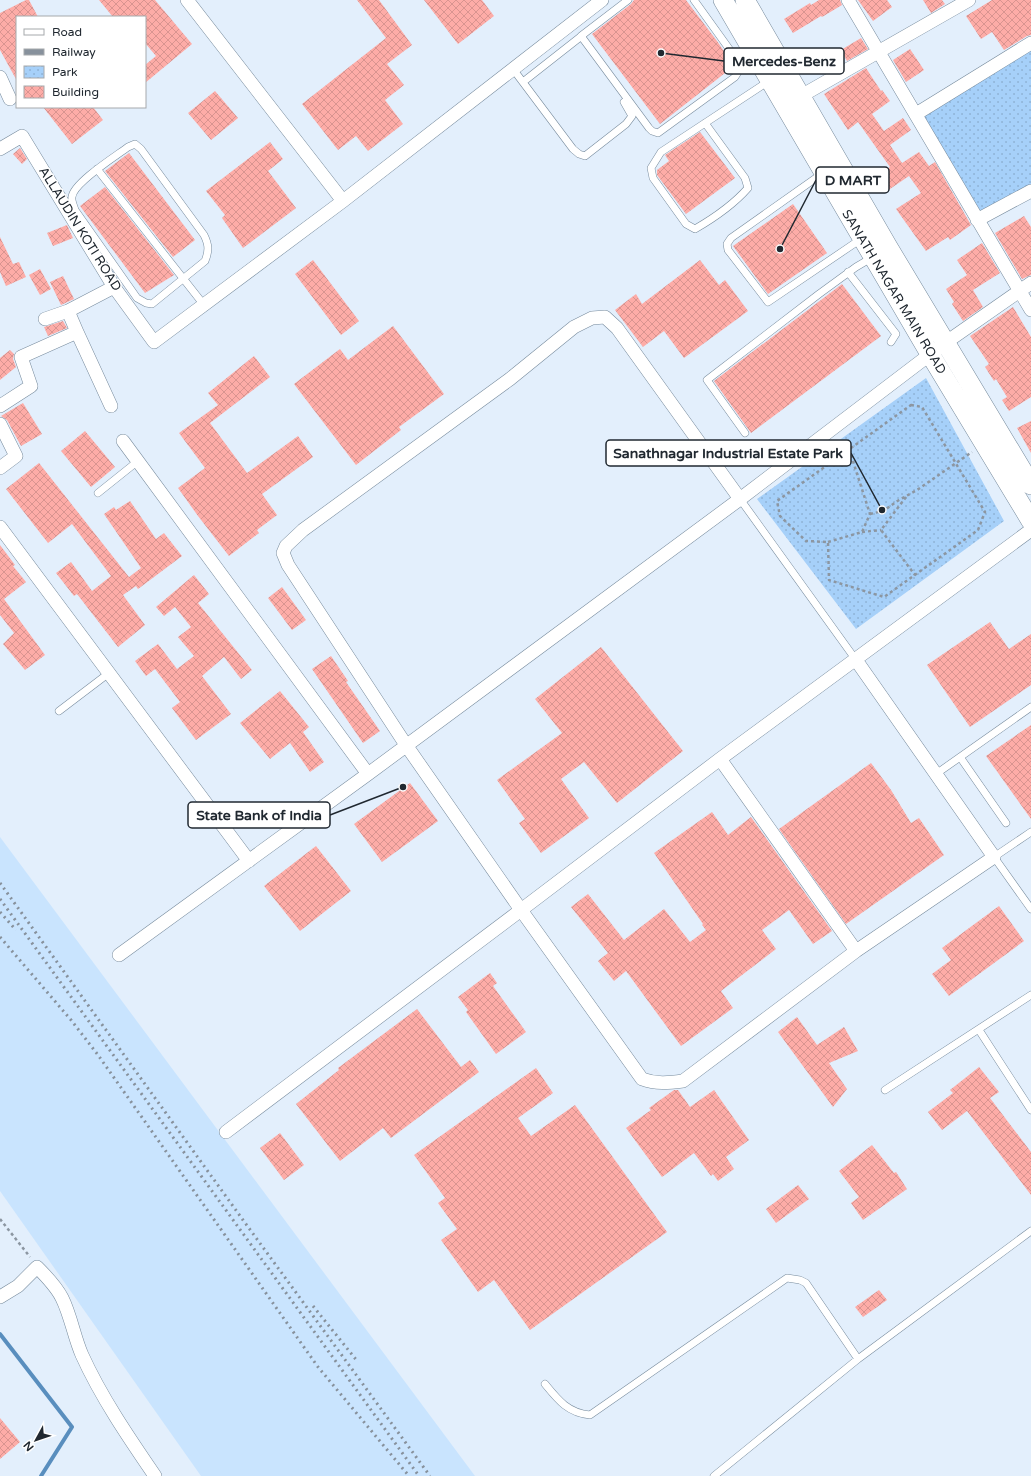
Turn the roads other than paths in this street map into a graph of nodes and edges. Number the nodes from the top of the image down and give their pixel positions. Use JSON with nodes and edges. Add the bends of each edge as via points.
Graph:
{"nodes":[{"id":1,"x":602,"y":0,"type":"edge"},
{"id":2,"x":628,"y":0,"type":"edge"},
{"id":3,"x":694,"y":0,"type":"edge"},
{"id":4,"x":723,"y":0,"type":"edge"},
{"id":5,"x":745,"y":0,"type":"edge"},
{"id":6,"x":848,"y":0,"type":"edge"},
{"id":7,"x":969,"y":0,"type":"edge"},
{"id":8,"x":192,"y":1,"type":"edge"},
{"id":9,"x":575,"y":31,"type":"junction"},
{"id":10,"x":1031,"y":43,"type":"edge"},
{"id":11,"x":879,"y":51,"type":"junction"},
{"id":12,"x":513,"y":69,"type":"junction"},
{"id":13,"x":0,"y":77,"type":"edge"},
{"id":14,"x":769,"y":80,"type":"junction"},
{"id":15,"x":523,"y":82,"type":"junction"},
{"id":16,"x":801,"y":96,"type":"junction"},
{"id":17,"x":10,"y":99,"type":"dead end"},
{"id":18,"x":916,"y":114,"type":"junction"},
{"id":19,"x":705,"y":123,"type":"junction"},
{"id":20,"x":0,"y":149,"type":"edge"},
{"id":21,"x":97,"y":169,"type":"junction"},
{"id":22,"x":824,"y":173,"type":"junction"},
{"id":23,"x":1031,"y":191,"type":"edge"},
{"id":24,"x":343,"y":201,"type":"junction"},
{"id":25,"x":977,"y":220,"type":"junction"},
{"id":26,"x":862,"y":238,"type":"junction"},
{"id":27,"x":873,"y":257,"type":"junction"},
{"id":28,"x":848,"y":272,"type":"junction"},
{"id":29,"x":183,"y":279,"type":"junction"},
{"id":30,"x":1031,"y":282,"type":"edge"},
{"id":31,"x":114,"y":287,"type":"junction"},
{"id":32,"x":1019,"y":290,"type":"junction"},
{"id":33,"x":204,"y":305,"type":"junction"},
{"id":34,"x":1031,"y":310,"type":"edge"},
{"id":35,"x":68,"y":311,"type":"junction"},
{"id":36,"x":45,"y":319,"type":"dead end"},
{"id":37,"x":77,"y":332,"type":"junction"},
{"id":38,"x":891,"y":342,"type":"dead end"},
{"id":39,"x":945,"y":343,"type":"junction"},
{"id":40,"x":930,"y":354,"type":"junction"},
{"id":41,"x":0,"y":406,"type":"edge"},
{"id":42,"x":111,"y":406,"type":"dead end"},
{"id":43,"x":0,"y":424,"type":"edge"},
{"id":44,"x":745,"y":433,"type":"dead end"},
{"id":45,"x":123,"y":441,"type":"dead end"},
{"id":46,"x":138,"y":461,"type":"junction"},
{"id":47,"x":0,"y":468,"type":"edge"},
{"id":48,"x":1031,"y":485,"type":"edge"},
{"id":49,"x":98,"y":493,"type":"dead end"},
{"id":50,"x":740,"y":499,"type":"junction"},
{"id":51,"x":1031,"y":521,"type":"edge"},
{"id":52,"x":0,"y":527,"type":"edge"},
{"id":53,"x":1031,"y":530,"type":"edge"},
{"id":54,"x":856,"y":660,"type":"junction"},
{"id":55,"x":108,"y":673,"type":"junction"},
{"id":56,"x":1031,"y":707,"type":"edge"},
{"id":57,"x":59,"y":711,"type":"dead end"},
{"id":58,"x":406,"y":745,"type":"junction"},
{"id":59,"x":960,"y":757,"type":"junction"},
{"id":60,"x":720,"y":759,"type":"junction"},
{"id":61,"x":368,"y":774,"type":"junction"},
{"id":62,"x":936,"y":774,"type":"junction"},
{"id":63,"x":1006,"y":823,"type":"dead end"},
{"id":64,"x":1031,"y":832,"type":"edge"},
{"id":65,"x":994,"y":857,"type":"junction"},
{"id":66,"x":249,"y":861,"type":"junction"},
{"id":67,"x":1031,"y":909,"type":"edge"},
{"id":68,"x":521,"y":910,"type":"junction"},
{"id":69,"x":856,"y":951,"type":"junction"},
{"id":70,"x":119,"y":955,"type":"dead end"},
{"id":71,"x":1031,"y":996,"type":"edge"},
{"id":72,"x":979,"y":1030,"type":"junction"},
{"id":73,"x":885,"y":1090,"type":"dead end"},
{"id":74,"x":1031,"y":1110,"type":"edge"},
{"id":75,"x":226,"y":1132,"type":"dead end"},
{"id":76,"x":1031,"y":1231,"type":"edge"},
{"id":77,"x":0,"y":1297,"type":"edge"},
{"id":78,"x":858,"y":1359,"type":"junction"},
{"id":79,"x":545,"y":1384,"type":"dead end"},
{"id":80,"x":155,"y":1476,"type":"edge"},
{"id":81,"x":714,"y":1476,"type":"edge"}],
"edges":[{"from":1,"to":9,"type":"street"},
{"from":2,"to":9,"type":"lane"},
{"from":3,"to":9,"type":"lane","via":[[735,57],[740,69],[735,77],[658,133],[649,128]]},
{"from":4,"to":14,"type":"street","name":"SANATH NAGAR MAIN ROAD"},
{"from":5,"to":16,"type":"street","name":"SANATH NAGAR MAIN ROAD"},
{"from":6,"to":11,"type":"street"},
{"from":7,"to":11,"type":"street"},
{"from":8,"to":24,"type":"street"},
{"from":9,"to":12,"type":"street"},
{"from":9,"to":15,"type":"lane"},
{"from":9,"to":15,"type":"lane","via":[[628,106],[632,116],[626,124],[585,156],[579,154]]},
{"from":10,"to":18,"type":"street"},
{"from":11,"to":16,"type":"street"},
{"from":11,"to":18,"type":"street"},
{"from":12,"to":15,"type":"lane"},
{"from":12,"to":24,"type":"street"},
{"from":13,"to":17,"type":"street"},
{"from":14,"to":19,"type":"lane"},
{"from":14,"to":22,"type":"street","name":"SANATH NAGAR MAIN ROAD"},
{"from":16,"to":39,"type":"street","name":"SANATH NAGAR MAIN ROAD"},
{"from":18,"to":25,"type":"street"},
{"from":19,"to":19,"type":"lane","via":[[661,152],[651,168],[653,178],[686,224],[695,228],[713,217],[748,188],[745,178]]},
{"from":20,"to":31,"type":"street","name":"ALLAUDIN KOTI ROAD","via":[[22,136]]},
{"from":21,"to":29,"type":"lane"},
{"from":21,"to":29,"type":"lane","via":[[128,147],[135,144],[141,150],[208,243],[209,251],[205,261]]},
{"from":21,"to":29,"type":"lane","via":[[82,181],[71,198],[75,210],[137,298],[152,304]]},
{"from":22,"to":26,"type":"street","name":"SANATH NAGAR MAIN ROAD"},
{"from":22,"to":26,"type":"lane","via":[[731,238],[727,244],[728,250],[768,302]]},
{"from":23,"to":25,"type":"street"},
{"from":24,"to":33,"type":"street"},
{"from":25,"to":32,"type":"street"},
{"from":26,"to":27,"type":"street","name":"SANATH NAGAR MAIN ROAD"},
{"from":27,"to":28,"type":"lane"},
{"from":27,"to":40,"type":"street","name":"SANATH NAGAR MAIN ROAD"},
{"from":28,"to":38,"type":"lane","via":[[896,334]]},
{"from":28,"to":44,"type":"lane","via":[[707,380]]},
{"from":29,"to":33,"type":"lane"},
{"from":30,"to":32,"type":"street"},
{"from":31,"to":33,"type":"street","name":"ALLAUDIN KOTI ROAD","via":[[154,342]]},
{"from":31,"to":35,"type":"street"},
{"from":32,"to":34,"type":"street"},
{"from":32,"to":39,"type":"street"},
{"from":35,"to":36,"type":"street"},
{"from":35,"to":37,"type":"street"},
{"from":37,"to":41,"type":"street","via":[[22,357],[31,386]]},
{"from":37,"to":42,"type":"street"},
{"from":39,"to":40,"type":"street"},
{"from":39,"to":48,"type":"street","name":"SANATH NAGAR MAIN ROAD"},
{"from":40,"to":50,"type":"street"},
{"from":40,"to":51,"type":"street","name":"SANATH NAGAR MAIN ROAD"},
{"from":43,"to":47,"type":"street","via":[[16,456]]},
{"from":45,"to":46,"type":"street"},
{"from":46,"to":49,"type":"lane"},
{"from":46,"to":61,"type":"street"},
{"from":50,"to":54,"type":"lane"},
{"from":50,"to":58,"type":"street"},
{"from":50,"to":58,"type":"street","via":[[617,328],[605,317],[592,318],[574,327],[510,379],[303,530],[286,546],[283,553],[288,565]]},
{"from":52,"to":55,"type":"street"},
{"from":53,"to":54,"type":"street"},
{"from":54,"to":60,"type":"street"},
{"from":54,"to":62,"type":"street"},
{"from":55,"to":57,"type":"lane"},
{"from":55,"to":66,"type":"street"},
{"from":56,"to":59,"type":"lane"},
{"from":58,"to":61,"type":"street"},
{"from":58,"to":68,"type":"street"},
{"from":59,"to":62,"type":"lane"},
{"from":59,"to":63,"type":"lane"},
{"from":60,"to":68,"type":"street"},
{"from":60,"to":69,"type":"street"},
{"from":61,"to":66,"type":"street"},
{"from":62,"to":65,"type":"street"},
{"from":64,"to":65,"type":"lane"},
{"from":65,"to":67,"type":"lane"},
{"from":65,"to":69,"type":"street"},
{"from":66,"to":70,"type":"street"},
{"from":68,"to":69,"type":"street","via":[[642,1079],[653,1083],[667,1084],[683,1080]]},
{"from":68,"to":75,"type":"street"},
{"from":71,"to":72,"type":"lane"},
{"from":72,"to":73,"type":"lane"},
{"from":72,"to":74,"type":"lane"},
{"from":76,"to":78,"type":"lane"},
{"from":77,"to":80,"type":"street","via":[[18,1286],[37,1266],[62,1298],[93,1377]]},
{"from":78,"to":79,"type":"lane","via":[[806,1283],[786,1278],[590,1415],[579,1414],[562,1404]]},
{"from":78,"to":81,"type":"lane"}]}
